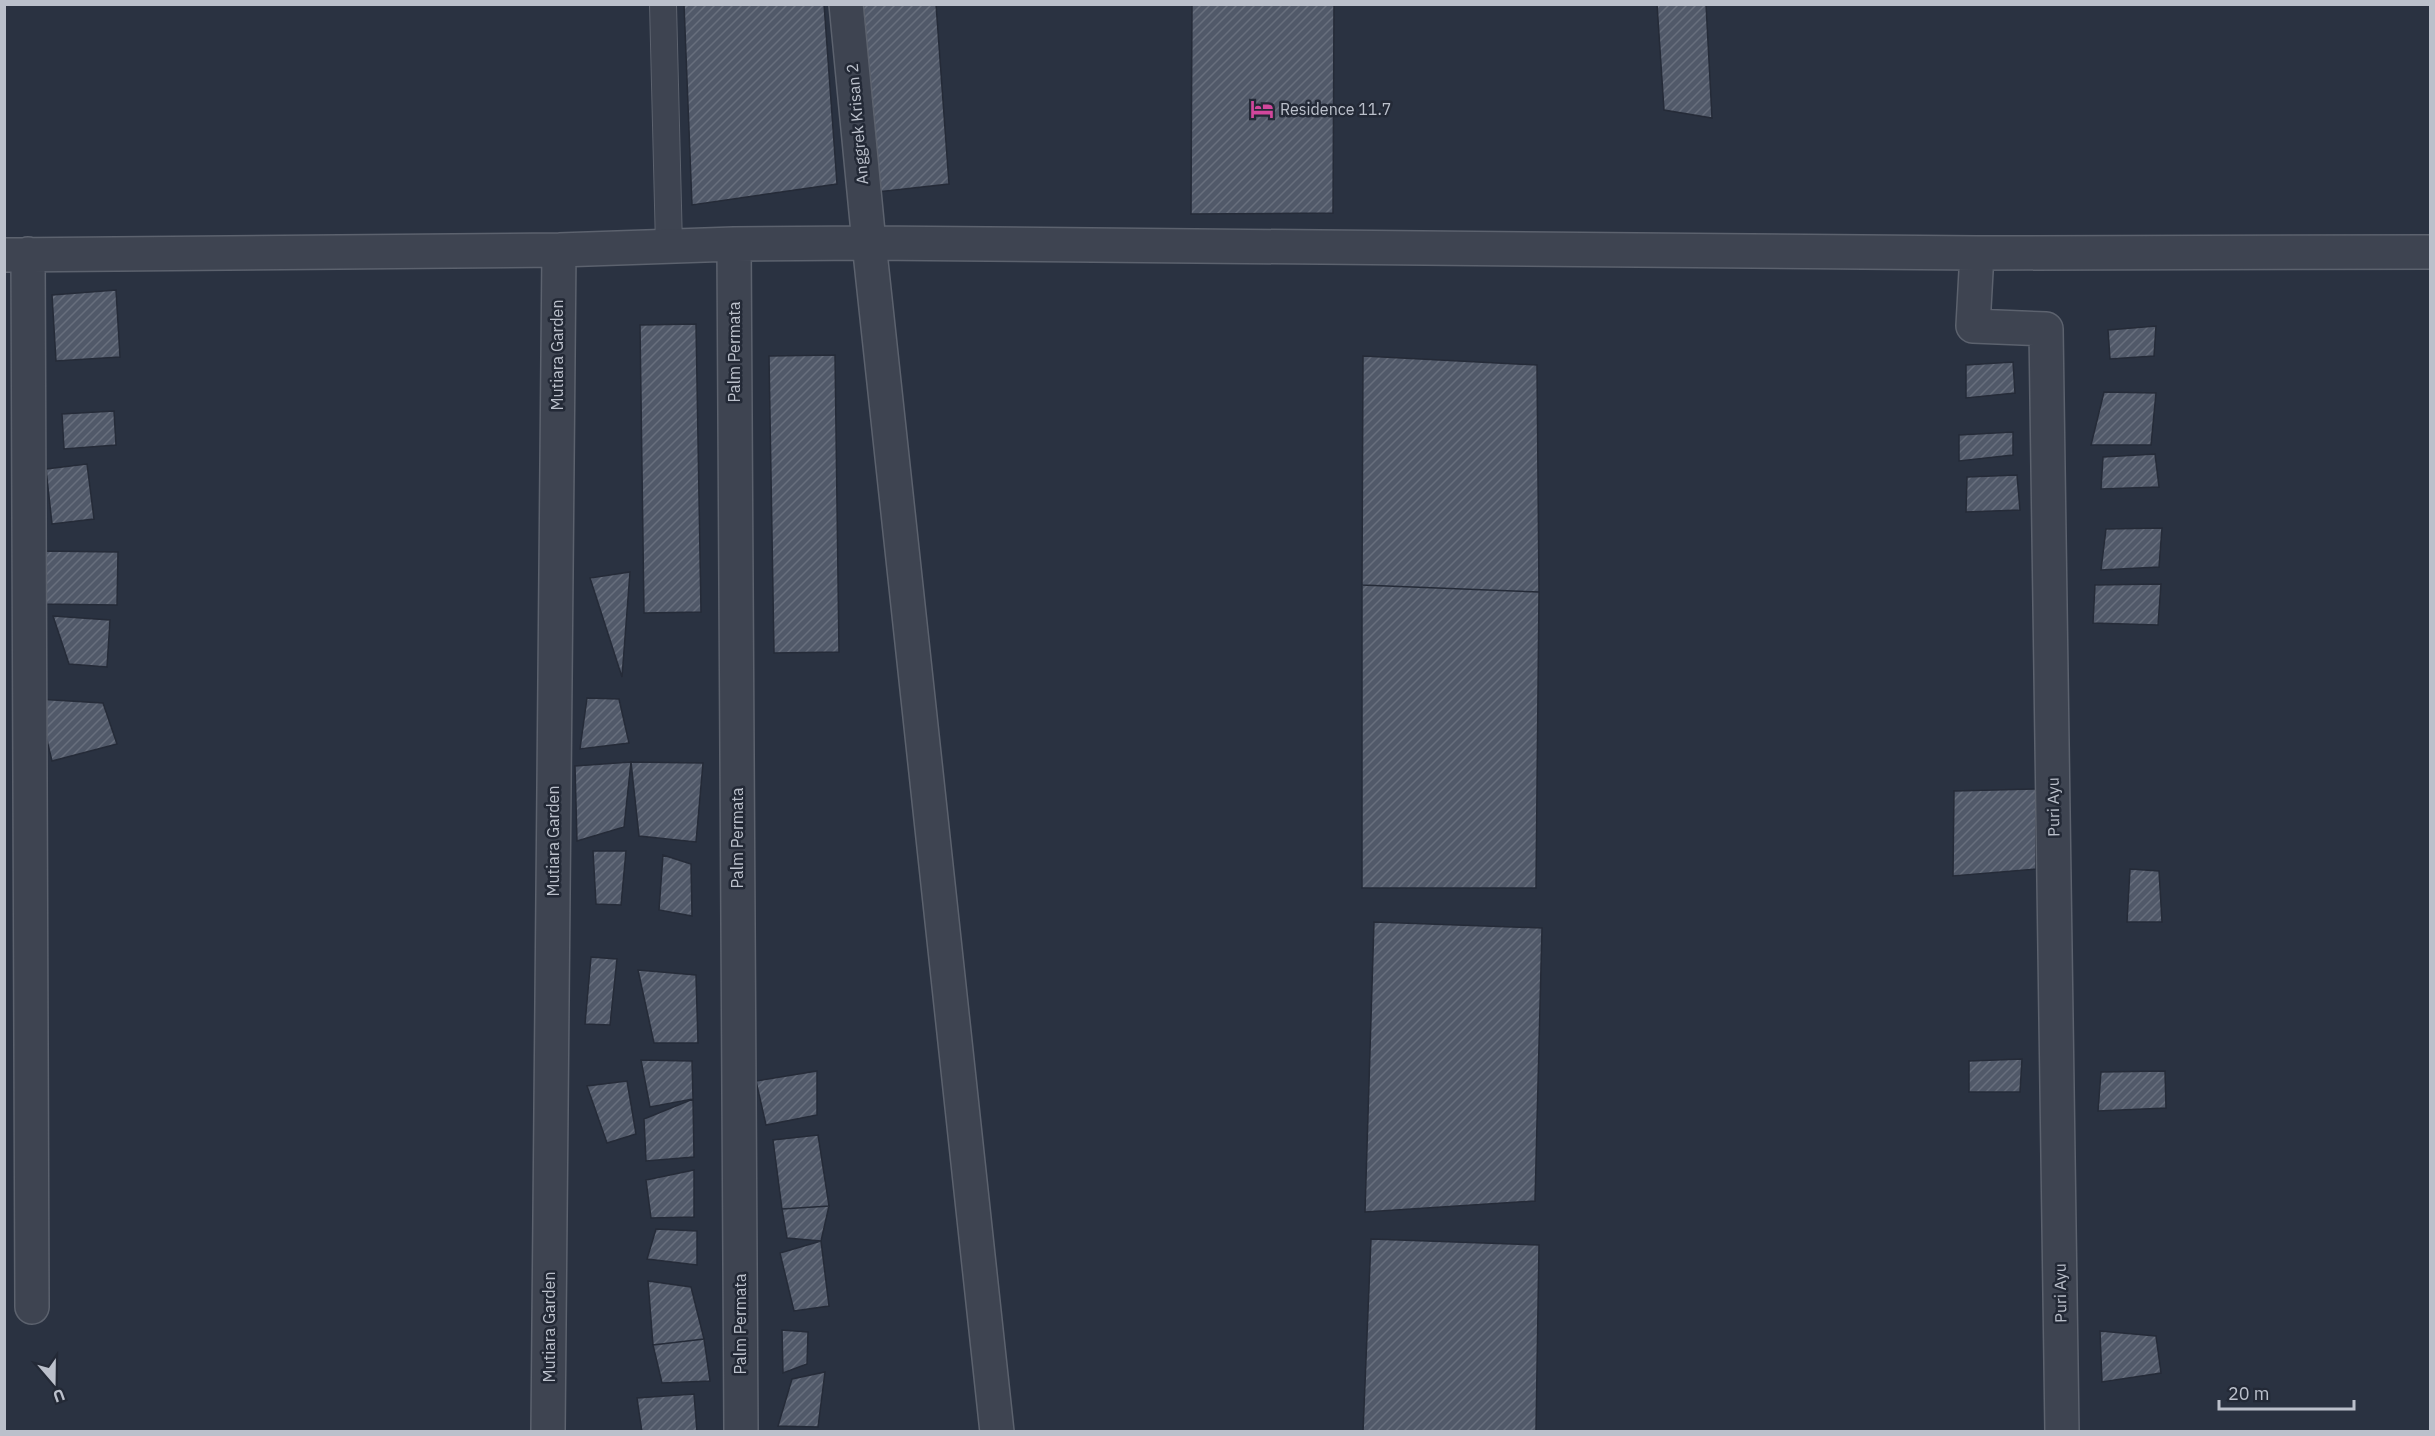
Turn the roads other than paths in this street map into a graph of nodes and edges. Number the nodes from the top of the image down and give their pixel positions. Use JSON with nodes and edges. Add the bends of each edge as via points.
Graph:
{"nodes":[{"id":1,"x":663,"y":4,"type":"edge"},
{"id":2,"x":846,"y":4,"type":"edge"},
{"id":3,"x":869,"y":243,"type":"junction"},
{"id":4,"x":734,"y":244,"type":"junction"},
{"id":5,"x":669,"y":246,"type":"junction"},
{"id":6,"x":558,"y":250,"type":"junction"},
{"id":7,"x":2430,"y":252,"type":"edge"},
{"id":8,"x":1977,"y":253,"type":"junction"},
{"id":9,"x":16,"y":254,"type":"edge"},
{"id":10,"x":32,"y":1307,"type":"dead end"},
{"id":11,"x":548,"y":1431,"type":"edge"},
{"id":12,"x":741,"y":1431,"type":"edge"},
{"id":13,"x":997,"y":1431,"type":"edge"},
{"id":14,"x":2062,"y":1431,"type":"edge"}],
"edges":[{"from":1,"to":5,"type":"lane"},
{"from":2,"to":3,"type":"street","name":"Anggrek Krisan 2"},
{"from":3,"to":4,"type":"street"},
{"from":3,"to":8,"type":"street"},
{"from":3,"to":13,"type":"street","name":"Anggrek Krisan 2"},
{"from":4,"to":5,"type":"street"},
{"from":4,"to":12,"type":"street","name":"Palm Permata"},
{"from":5,"to":6,"type":"street"},
{"from":6,"to":9,"type":"street"},
{"from":6,"to":11,"type":"street","name":"Mutiara Garden"},
{"from":7,"to":8,"type":"street"},
{"from":8,"to":14,"type":"street","name":"Puri Ayu","via":[[1973,326],[2046,329]]},
{"from":9,"to":10,"type":"street"}]}
